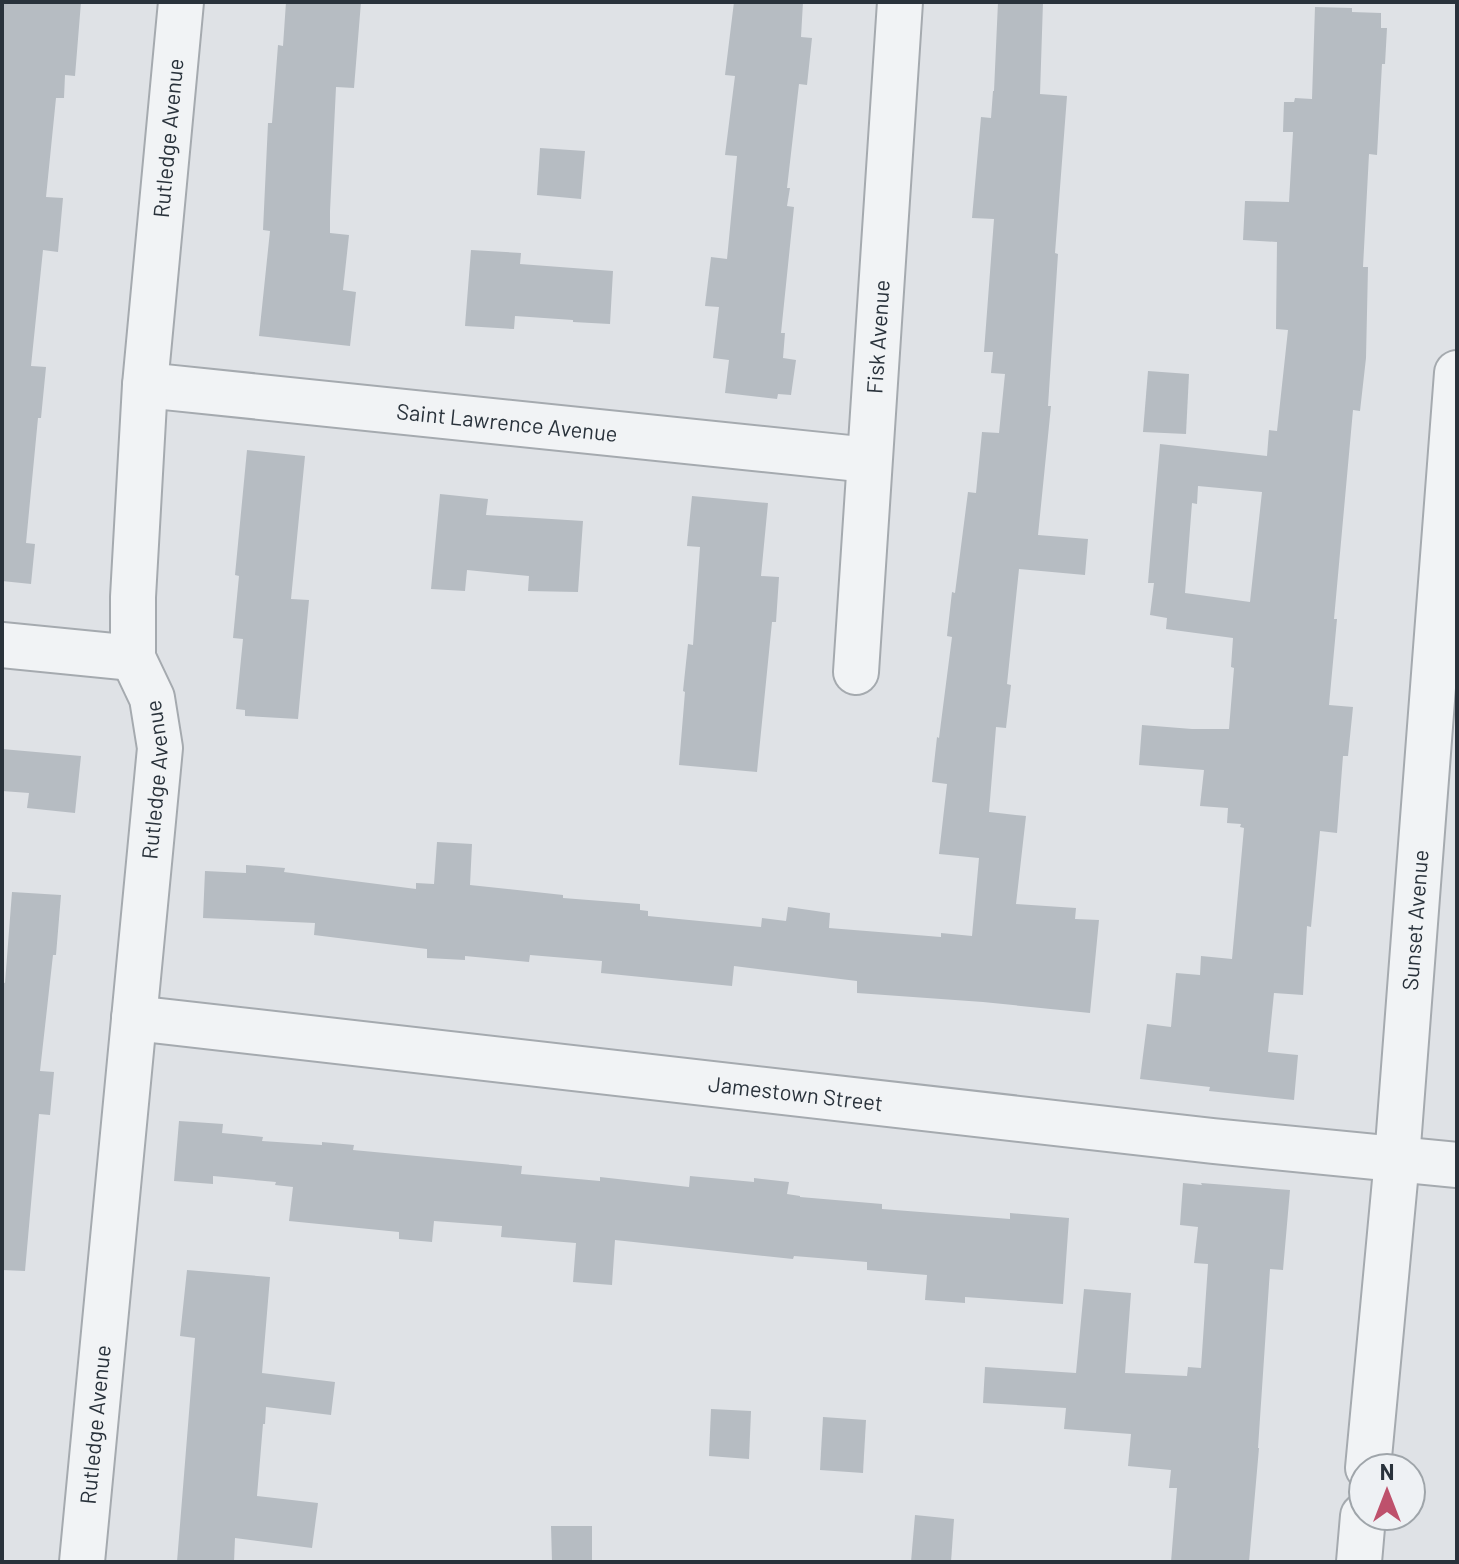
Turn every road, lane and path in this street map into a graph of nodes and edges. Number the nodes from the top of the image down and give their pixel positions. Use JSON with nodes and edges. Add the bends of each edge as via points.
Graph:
{"nodes":[{"id":1,"x":181,"y":2,"type":"edge"},
{"id":2,"x":900,"y":2,"type":"edge"},
{"id":3,"x":1457,"y":373,"type":"edge"},
{"id":4,"x":145,"y":385,"type":"junction"},
{"id":5,"x":869,"y":460,"type":"junction"},
{"id":6,"x":2,"y":645,"type":"edge"},
{"id":7,"x":133,"y":658,"type":"junction"},
{"id":8,"x":856,"y":672,"type":"dead end"},
{"id":9,"x":134,"y":1018,"type":"junction"},
{"id":10,"x":1397,"y":1159,"type":"junction"},
{"id":11,"x":1457,"y":1165,"type":"edge"},
{"id":12,"x":1370,"y":1452,"type":"edge"},
{"id":13,"x":1362,"y":1532,"type":"edge"},
{"id":14,"x":82,"y":1562,"type":"edge"},
{"id":15,"x":1359,"y":1562,"type":"edge"}],
"edges":[{"from":1,"to":4,"type":"street","name":"Rutledge Avenue"},
{"from":2,"to":5,"type":"street","name":"Fisk Avenue"},
{"from":3,"to":10,"type":"street","name":"Sunset Avenue"},
{"from":4,"to":5,"type":"street","name":"Saint Lawrence Avenue"},
{"from":4,"to":7,"type":"street","name":"Rutledge Avenue"},
{"from":5,"to":8,"type":"street","name":"Fisk Avenue"},
{"from":6,"to":7,"type":"street"},
{"from":7,"to":9,"type":"street","name":"Rutledge Avenue","via":[[152,698],[160,748]]},
{"from":9,"to":10,"type":"street","name":"Jamestown Street"},
{"from":9,"to":14,"type":"street","name":"Rutledge Avenue"},
{"from":10,"to":11,"type":"street","name":"Jamestown Street"},
{"from":10,"to":12,"type":"street","name":"Sunset Avenue"},
{"from":13,"to":15,"type":"street"}]}
